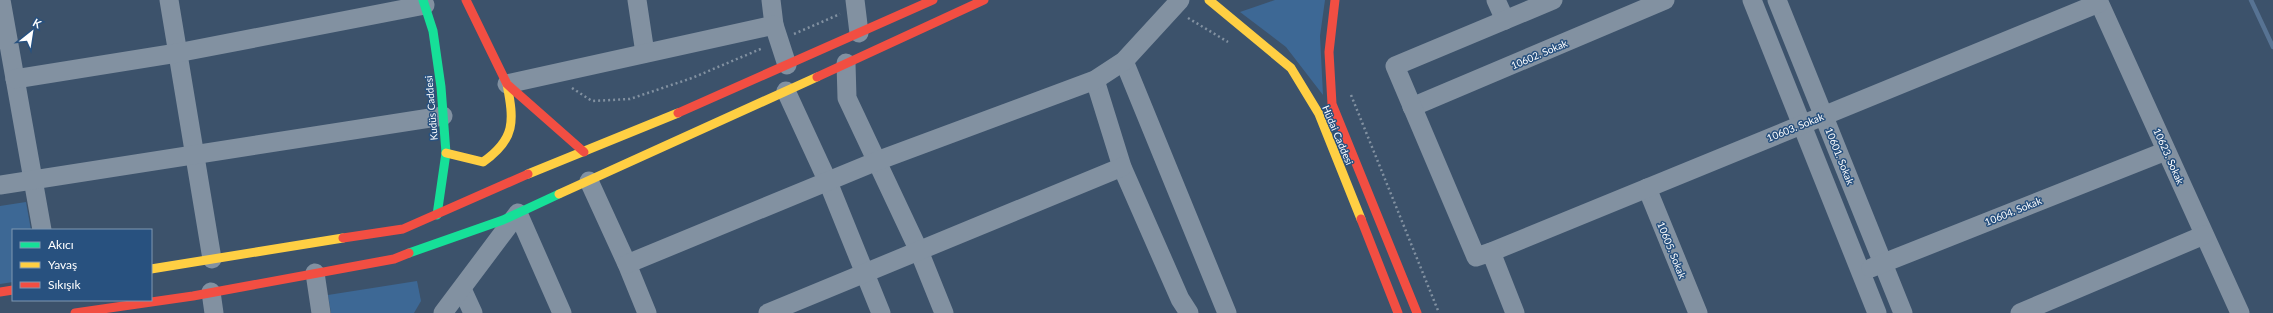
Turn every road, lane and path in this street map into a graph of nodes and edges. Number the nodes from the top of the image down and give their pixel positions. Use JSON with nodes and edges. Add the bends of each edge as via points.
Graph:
{"nodes":[{"id":1,"x":1,"y":0,"type":"edge"},
{"id":2,"x":169,"y":0,"type":"edge"},
{"id":3,"x":466,"y":0,"type":"edge"},
{"id":4,"x":637,"y":0,"type":"edge"},
{"id":5,"x":771,"y":0,"type":"edge"},
{"id":6,"x":933,"y":0,"type":"edge"},
{"id":7,"x":984,"y":0,"type":"edge"},
{"id":8,"x":1209,"y":0,"type":"edge"},
{"id":9,"x":1335,"y":0,"type":"edge"},
{"id":10,"x":1496,"y":0,"type":"edge"},
{"id":11,"x":1553,"y":0,"type":"edge"},
{"id":12,"x":1665,"y":0,"type":"edge"},
{"id":13,"x":1752,"y":0,"type":"edge"},
{"id":14,"x":1777,"y":0,"type":"edge"},
{"id":15,"x":2099,"y":1,"type":"edge"},
{"id":16,"x":424,"y":3,"type":"edge"},
{"id":17,"x":856,"y":4,"type":"edge"},
{"id":18,"x":1176,"y":4,"type":"edge"},
{"id":19,"x":1505,"y":20,"type":"junction"},
{"id":20,"x":776,"y":33,"type":"junction"},
{"id":21,"x":859,"y":33,"type":"junction"},
{"id":22,"x":1231,"y":44,"type":"dead end"},
{"id":23,"x":177,"y":53,"type":"junction"},
{"id":24,"x":645,"y":54,"type":"junction"},
{"id":25,"x":1124,"y":61,"type":"junction"},
{"id":26,"x":846,"y":63,"type":"junction"},
{"id":27,"x":787,"y":65,"type":"junction"},
{"id":28,"x":15,"y":79,"type":"junction"},
{"id":29,"x":1095,"y":80,"type":"junction"},
{"id":30,"x":507,"y":84,"type":"junction"},
{"id":31,"x":572,"y":87,"type":"dead end"},
{"id":32,"x":1349,"y":88,"type":"dead end"},
{"id":33,"x":786,"y":90,"type":"junction"},
{"id":34,"x":1412,"y":107,"type":"junction"},
{"id":35,"x":1824,"y":115,"type":"junction"},
{"id":36,"x":443,"y":116,"type":"junction"},
{"id":37,"x":1802,"y":124,"type":"junction"},
{"id":38,"x":2166,"y":151,"type":"junction"},
{"id":39,"x":584,"y":152,"type":"junction"},
{"id":40,"x":446,"y":153,"type":"junction"},
{"id":41,"x":194,"y":155,"type":"junction"},
{"id":42,"x":877,"y":161,"type":"junction"},
{"id":43,"x":1122,"y":167,"type":"junction"},
{"id":44,"x":33,"y":180,"type":"junction"},
{"id":45,"x":589,"y":181,"type":"junction"},
{"id":46,"x":828,"y":182,"type":"junction"},
{"id":47,"x":0,"y":185,"type":"edge"},
{"id":48,"x":1646,"y":188,"type":"junction"},
{"id":49,"x":518,"y":213,"type":"junction"},
{"id":50,"x":437,"y":214,"type":"junction"},
{"id":51,"x":42,"y":229,"type":"edge"},
{"id":52,"x":2204,"y":235,"type":"junction"},
{"id":53,"x":919,"y":251,"type":"junction"},
{"id":54,"x":1491,"y":252,"type":"junction"},
{"id":55,"x":212,"y":259,"type":"junction"},
{"id":56,"x":1883,"y":263,"type":"junction"},
{"id":57,"x":627,"y":264,"type":"junction"},
{"id":58,"x":152,"y":269,"type":"edge"},
{"id":59,"x":1860,"y":272,"type":"junction"},
{"id":60,"x":315,"y":274,"type":"junction"},
{"id":61,"x":865,"y":274,"type":"junction"},
{"id":62,"x":462,"y":288,"type":"junction"},
{"id":63,"x":12,"y":290,"type":"edge"},
{"id":64,"x":0,"y":292,"type":"edge"},
{"id":65,"x":211,"y":292,"type":"junction"},
{"id":66,"x":104,"y":311,"type":"edge"},
{"id":67,"x":75,"y":313,"type":"edge"},
{"id":68,"x":214,"y":313,"type":"edge"},
{"id":69,"x":321,"y":313,"type":"edge"},
{"id":70,"x":443,"y":313,"type":"edge"},
{"id":71,"x":473,"y":313,"type":"edge"},
{"id":72,"x":562,"y":313,"type":"edge"},
{"id":73,"x":647,"y":313,"type":"edge"},
{"id":74,"x":768,"y":313,"type":"edge"},
{"id":75,"x":881,"y":313,"type":"edge"},
{"id":76,"x":944,"y":313,"type":"edge"},
{"id":77,"x":1189,"y":313,"type":"edge"},
{"id":78,"x":1227,"y":313,"type":"edge"},
{"id":79,"x":1398,"y":313,"type":"edge"},
{"id":80,"x":1416,"y":313,"type":"edge"},
{"id":81,"x":1439,"y":313,"type":"edge"},
{"id":82,"x":1515,"y":313,"type":"edge"},
{"id":83,"x":1698,"y":313,"type":"edge"},
{"id":84,"x":1877,"y":313,"type":"edge"},
{"id":85,"x":1903,"y":313,"type":"edge"},
{"id":86,"x":2020,"y":313,"type":"edge"},
{"id":87,"x":2240,"y":313,"type":"edge"}],
"edges":[{"from":1,"to":28,"type":"street"},
{"from":2,"to":23,"type":"street"},
{"from":3,"to":30,"type":"street"},
{"from":4,"to":24,"type":"street"},
{"from":5,"to":20,"type":"street"},
{"from":6,"to":21,"type":"street"},
{"from":7,"to":26,"type":"street"},
{"from":8,"to":79,"type":"street","name":"Hüdai Caddesi","via":[[1291,68],[1319,114]]},
{"from":9,"to":80,"type":"street","name":"Hüdai Caddesi","via":[[1329,52],[1332,104]]},
{"from":10,"to":19,"type":"street"},
{"from":11,"to":19,"type":"street"},
{"from":12,"to":34,"type":"street","name":"10602. Sokak"},
{"from":13,"to":37,"type":"street"},
{"from":14,"to":35,"type":"street","name":"10601. Sokak"},
{"from":15,"to":35,"type":"street","name":"10603. Sokak"},
{"from":15,"to":38,"type":"street","name":"10623. Sokak"},
{"from":16,"to":23,"type":"street"},
{"from":16,"to":36,"type":"street","name":"Kudüs Caddesi","via":[[433,31]]},
{"from":17,"to":20,"type":"path"},
{"from":17,"to":21,"type":"street"},
{"from":18,"to":22,"type":"path"},
{"from":18,"to":25,"type":"street"},
{"from":19,"to":34,"type":"street","via":[[1395,66]]},
{"from":20,"to":24,"type":"street"},
{"from":20,"to":27,"type":"street"},
{"from":20,"to":31,"type":"path","via":[[692,78],[630,99],[592,101]]},
{"from":21,"to":27,"type":"street"},
{"from":23,"to":28,"type":"street"},
{"from":23,"to":41,"type":"street"},
{"from":24,"to":30,"type":"street"},
{"from":25,"to":29,"type":"street"},
{"from":25,"to":78,"type":"street"},
{"from":26,"to":33,"type":"street"},
{"from":26,"to":42,"type":"street","via":[[847,98]]},
{"from":27,"to":39,"type":"street"},
{"from":28,"to":44,"type":"street"},
{"from":29,"to":42,"type":"street"},
{"from":29,"to":43,"type":"street"},
{"from":30,"to":39,"type":"street"},
{"from":30,"to":40,"type":"street","via":[[514,120],[506,142],[497,154],[483,162]]},
{"from":32,"to":81,"type":"path"},
{"from":33,"to":45,"type":"street"},
{"from":33,"to":46,"type":"street"},
{"from":34,"to":54,"type":"street","name":"10603. Sokak","via":[[1476,257]]},
{"from":35,"to":37,"type":"street","name":"10603. Sokak"},
{"from":35,"to":56,"type":"street","name":"10601. Sokak"},
{"from":36,"to":40,"type":"street","name":"Kudüs Caddesi"},
{"from":36,"to":41,"type":"street"},
{"from":37,"to":48,"type":"street","name":"10603. Sokak"},
{"from":37,"to":59,"type":"street"},
{"from":38,"to":52,"type":"street","name":"10623. Sokak"},
{"from":38,"to":56,"type":"street","name":"10604. Sokak"},
{"from":39,"to":50,"type":"street","via":[[529,173]]},
{"from":40,"to":50,"type":"street","name":"Kudüs Caddesi"},
{"from":41,"to":44,"type":"street"},
{"from":41,"to":55,"type":"street"},
{"from":42,"to":46,"type":"street"},
{"from":42,"to":53,"type":"street"},
{"from":43,"to":53,"type":"street"},
{"from":43,"to":77,"type":"street","via":[[1180,299]]},
{"from":44,"to":47,"type":"street"},
{"from":44,"to":51,"type":"street"},
{"from":45,"to":49,"type":"street"},
{"from":45,"to":57,"type":"street"},
{"from":46,"to":57,"type":"street"},
{"from":46,"to":61,"type":"street"},
{"from":48,"to":54,"type":"street","name":"10603. Sokak"},
{"from":48,"to":83,"type":"street","name":"10605. Sokak"},
{"from":49,"to":60,"type":"street","via":[[394,259]]},
{"from":49,"to":62,"type":"street"},
{"from":49,"to":72,"type":"street"},
{"from":50,"to":55,"type":"street","via":[[403,230]]},
{"from":52,"to":86,"type":"street"},
{"from":52,"to":87,"type":"street","name":"10623. Sokak"},
{"from":53,"to":61,"type":"street"},
{"from":53,"to":76,"type":"street"},
{"from":54,"to":82,"type":"street"},
{"from":55,"to":58,"type":"street"},
{"from":56,"to":59,"type":"street","name":"10604. Sokak"},
{"from":56,"to":85,"type":"street","name":"10601. Sokak"},
{"from":57,"to":73,"type":"street"},
{"from":59,"to":84,"type":"street"},
{"from":60,"to":65,"type":"street"},
{"from":60,"to":69,"type":"street"},
{"from":61,"to":74,"type":"street"},
{"from":61,"to":75,"type":"street"},
{"from":62,"to":70,"type":"street"},
{"from":62,"to":71,"type":"street"},
{"from":63,"to":64,"type":"street"},
{"from":65,"to":66,"type":"street"},
{"from":65,"to":68,"type":"street"},
{"from":66,"to":67,"type":"street"}]}
